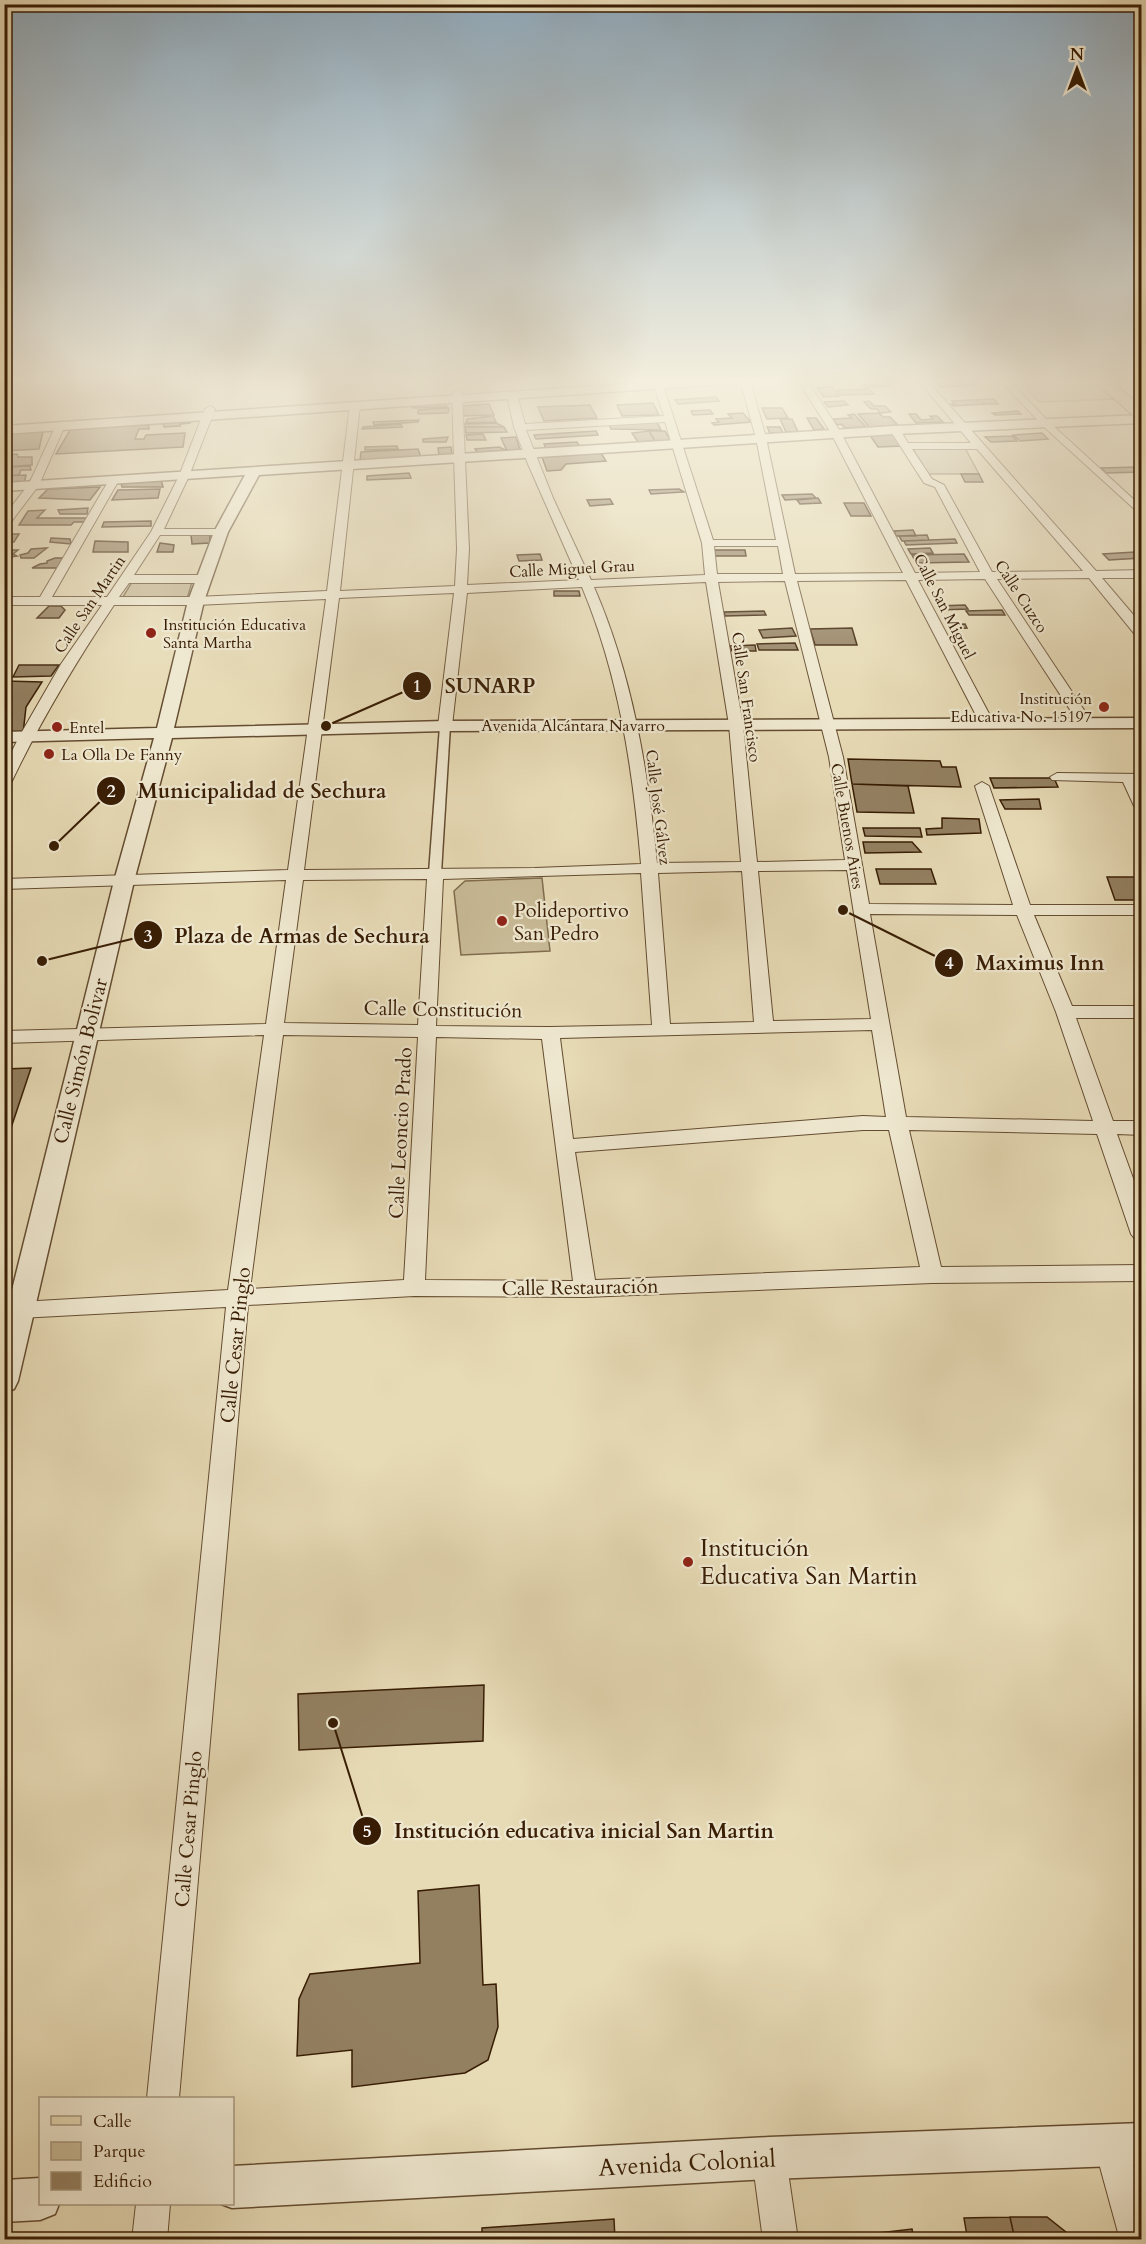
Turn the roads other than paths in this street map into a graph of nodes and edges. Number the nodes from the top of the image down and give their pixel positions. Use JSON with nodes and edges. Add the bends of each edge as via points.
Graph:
{"nodes":[{"id":1,"x":54,"y":484,"type":"edge"},
{"id":2,"x":112,"y":484,"type":"edge"},
{"id":3,"x":180,"y":484,"type":"edge"},
{"id":4,"x":247,"y":484,"type":"edge"},
{"id":5,"x":347,"y":484,"type":"edge"},
{"id":6,"x":459,"y":484,"type":"edge"},
{"id":7,"x":543,"y":484,"type":"edge"},
{"id":8,"x":690,"y":484,"type":"edge"},
{"id":9,"x":771,"y":484,"type":"edge"},
{"id":10,"x":863,"y":484,"type":"edge"},
{"id":11,"x":935,"y":484,"type":"edge"},
{"id":12,"x":1011,"y":484,"type":"edge"},
{"id":13,"x":1110,"y":484,"type":"edge"},
{"id":14,"x":34,"y":485,"type":"junction"},
{"id":15,"x":4,"y":487,"type":"edge"},
{"id":16,"x":1142,"y":513,"type":"edge"},
{"id":17,"x":4,"y":524,"type":"edge"},
{"id":18,"x":157,"y":532,"type":"junction"},
{"id":19,"x":222,"y":532,"type":"junction"},
{"id":20,"x":708,"y":543,"type":"junction"},
{"id":21,"x":783,"y":543,"type":"junction"},
{"id":22,"x":1094,"y":574,"type":"junction"},
{"id":23,"x":1142,"y":574,"type":"edge"},
{"id":24,"x":988,"y":575,"type":"junction"},
{"id":25,"x":911,"y":576,"type":"junction"},
{"id":26,"x":789,"y":577,"type":"junction"},
{"id":27,"x":711,"y":578,"type":"junction"},
{"id":28,"x":127,"y":579,"type":"junction"},
{"id":29,"x":204,"y":579,"type":"junction"},
{"id":30,"x":585,"y":583,"type":"junction"},
{"id":31,"x":461,"y":589,"type":"junction"},
{"id":32,"x":333,"y":595,"type":"junction"},
{"id":33,"x":4,"y":601,"type":"edge"},
{"id":34,"x":44,"y":601,"type":"junction"},
{"id":35,"x":196,"y":601,"type":"junction"},
{"id":36,"x":111,"y":602,"type":"junction"},
{"id":37,"x":1142,"y":634,"type":"edge"},
{"id":38,"x":1085,"y":722,"type":"junction"},
{"id":39,"x":987,"y":723,"type":"junction"},
{"id":40,"x":827,"y":724,"type":"junction"},
{"id":41,"x":631,"y":725,"type":"junction"},
{"id":42,"x":736,"y":725,"type":"junction"},
{"id":43,"x":446,"y":726,"type":"junction"},
{"id":44,"x":1140,"y":726,"type":"edge"},
{"id":45,"x":314,"y":730,"type":"junction"},
{"id":46,"x":164,"y":735,"type":"junction"},
{"id":47,"x":4,"y":737,"type":"edge"},
{"id":48,"x":26,"y":737,"type":"junction"},
{"id":49,"x":1057,"y":777,"type":"dead end"},
{"id":50,"x":1135,"y":778,"type":"edge"},
{"id":51,"x":4,"y":783,"type":"edge"},
{"id":52,"x":982,"y":786,"type":"dead end"},
{"id":53,"x":1142,"y":806,"type":"edge"},
{"id":54,"x":854,"y":865,"type":"junction"},
{"id":55,"x":649,"y":868,"type":"junction"},
{"id":56,"x":751,"y":868,"type":"junction"},
{"id":57,"x":435,"y":873,"type":"junction"},
{"id":58,"x":294,"y":875,"type":"junction"},
{"id":59,"x":124,"y":881,"type":"junction"},
{"id":60,"x":4,"y":884,"type":"edge"},
{"id":61,"x":862,"y":909,"type":"junction"},
{"id":62,"x":1023,"y":909,"type":"junction"},
{"id":63,"x":1142,"y":910,"type":"edge"},
{"id":64,"x":1065,"y":1012,"type":"junction"},
{"id":65,"x":1142,"y":1012,"type":"edge"},
{"id":66,"x":882,"y":1024,"type":"junction"},
{"id":67,"x":764,"y":1027,"type":"junction"},
{"id":68,"x":273,"y":1029,"type":"junction"},
{"id":69,"x":661,"y":1030,"type":"junction"},
{"id":70,"x":427,"y":1033,"type":"junction"},
{"id":71,"x":550,"y":1033,"type":"junction"},
{"id":72,"x":87,"y":1034,"type":"junction"},
{"id":73,"x":4,"y":1037,"type":"edge"},
{"id":74,"x":897,"y":1123,"type":"junction"},
{"id":75,"x":1105,"y":1128,"type":"junction"},
{"id":76,"x":1142,"y":1128,"type":"edge"},
{"id":77,"x":564,"y":1146,"type":"junction"},
{"id":78,"x":1142,"y":1234,"type":"edge"},
{"id":79,"x":1142,"y":1273,"type":"edge"},
{"id":80,"x":932,"y":1275,"type":"junction"},
{"id":81,"x":414,"y":1288,"type":"junction"},
{"id":82,"x":585,"y":1288,"type":"junction"},
{"id":83,"x":238,"y":1298,"type":"junction"},
{"id":84,"x":20,"y":1310,"type":"junction"},
{"id":85,"x":4,"y":1381,"type":"edge"},
{"id":86,"x":163,"y":2097,"type":"edge"},
{"id":87,"x":1126,"y":2144,"type":"edge"},
{"id":88,"x":769,"y":2158,"type":"junction"},
{"id":89,"x":234,"y":2187,"type":"edge"},
{"id":90,"x":39,"y":2199,"type":"edge"},
{"id":91,"x":4,"y":2202,"type":"edge"},
{"id":92,"x":153,"y":2205,"type":"edge"},
{"id":93,"x":149,"y":2240,"type":"edge"},
{"id":94,"x":781,"y":2240,"type":"edge"},
{"id":95,"x":1138,"y":2240,"type":"edge"}],
"edges":[{"from":1,"to":14,"type":"street"},
{"from":2,"to":34,"type":"street"},
{"from":3,"to":18,"type":"street","name":"Calle San Martin"},
{"from":4,"to":19,"type":"street","name":"Calle Simón Bolivar"},
{"from":5,"to":32,"type":"street","name":"Calle Cesar Pinglo"},
{"from":6,"to":31,"type":"street"},
{"from":7,"to":30,"type":"street","name":"Calle José Gálvez"},
{"from":8,"to":20,"type":"street","name":"Calle San Francisco"},
{"from":9,"to":21,"type":"street","name":"Calle Buenos Aires"},
{"from":10,"to":25,"type":"street","name":"Calle San Miguel"},
{"from":11,"to":24,"type":"street","name":"Calle Cuzco"},
{"from":12,"to":22,"type":"street"},
{"from":13,"to":16,"type":"street"},
{"from":14,"to":15,"type":"street"},
{"from":14,"to":17,"type":"street"},
{"from":18,"to":19,"type":"street"},
{"from":18,"to":28,"type":"street","name":"Calle San Martin"},
{"from":19,"to":29,"type":"street","name":"Calle Simón Bolivar"},
{"from":20,"to":21,"type":"street"},
{"from":20,"to":27,"type":"street","name":"Calle San Francisco"},
{"from":21,"to":26,"type":"street","name":"Calle Buenos Aires"},
{"from":22,"to":23,"type":"street","name":"Calle Miguel Grau"},
{"from":22,"to":24,"type":"street","name":"Calle Miguel Grau"},
{"from":22,"to":37,"type":"street"},
{"from":24,"to":25,"type":"street","name":"Calle Miguel Grau"},
{"from":24,"to":38,"type":"street","name":"Calle Cuzco"},
{"from":25,"to":26,"type":"street","name":"Calle Miguel Grau"},
{"from":25,"to":39,"type":"street","name":"Calle San Miguel"},
{"from":26,"to":27,"type":"street","name":"Calle Miguel Grau"},
{"from":26,"to":40,"type":"street","name":"Calle Buenos Aires"},
{"from":27,"to":30,"type":"street","name":"Calle Miguel Grau"},
{"from":27,"to":42,"type":"street","name":"Calle San Francisco"},
{"from":28,"to":29,"type":"street"},
{"from":28,"to":36,"type":"street","name":"Calle San Martin"},
{"from":29,"to":35,"type":"street","name":"Calle Simón Bolivar"},
{"from":30,"to":31,"type":"street","name":"Calle Miguel Grau"},
{"from":30,"to":41,"type":"street","name":"Calle José Gálvez","via":[[616,664]]},
{"from":31,"to":32,"type":"street","name":"Calle Miguel Grau"},
{"from":31,"to":43,"type":"street"},
{"from":32,"to":35,"type":"street","name":"Calle Miguel Grau"},
{"from":32,"to":45,"type":"street","name":"Calle Cesar Pinglo"},
{"from":33,"to":34,"type":"street","name":"Calle Miguel Grau"},
{"from":34,"to":36,"type":"street","name":"Calle Miguel Grau"},
{"from":35,"to":36,"type":"street","name":"Calle Miguel Grau"},
{"from":35,"to":46,"type":"street","name":"Calle Simón Bolivar"},
{"from":36,"to":48,"type":"street","name":"Calle San Martin","via":[[68,664]]},
{"from":38,"to":39,"type":"street","name":"Avenida Alcántara Navarro"},
{"from":38,"to":44,"type":"street","name":"Avenida Alcántara Navarro"},
{"from":39,"to":40,"type":"street","name":"Avenida Alcántara Navarro"},
{"from":40,"to":42,"type":"street","name":"Avenida Alcántara Navarro"},
{"from":40,"to":54,"type":"street","name":"Calle Buenos Aires"},
{"from":41,"to":42,"type":"street","name":"Avenida Alcántara Navarro"},
{"from":41,"to":43,"type":"street","name":"Avenida Alcántara Navarro"},
{"from":41,"to":55,"type":"street","name":"Calle José Gálvez"},
{"from":42,"to":56,"type":"street","name":"Calle San Francisco"},
{"from":43,"to":45,"type":"street","name":"Avenida Alcántara Navarro"},
{"from":43,"to":57,"type":"street"},
{"from":45,"to":46,"type":"street","name":"Avenida Alcántara Navarro"},
{"from":45,"to":58,"type":"street","name":"Calle Cesar Pinglo"},
{"from":46,"to":48,"type":"street","name":"Avenida Alcántara Navarro"},
{"from":46,"to":59,"type":"street","name":"Calle Simón Bolivar"},
{"from":47,"to":48,"type":"street","name":"Avenida Alcántara Navarro"},
{"from":48,"to":51,"type":"street","name":"Calle San Martin"},
{"from":49,"to":50,"type":"street"},
{"from":50,"to":53,"type":"street"},
{"from":52,"to":62,"type":"street"},
{"from":54,"to":56,"type":"street"},
{"from":54,"to":61,"type":"street","name":"Calle Buenos Aires"},
{"from":55,"to":56,"type":"street"},
{"from":55,"to":57,"type":"street"},
{"from":55,"to":69,"type":"street","name":"Calle José Gálvez"},
{"from":56,"to":67,"type":"street","name":"Calle San Francisco"},
{"from":57,"to":58,"type":"street"},
{"from":57,"to":70,"type":"street","name":"Calle Leoncio Prado"},
{"from":58,"to":59,"type":"street"},
{"from":58,"to":68,"type":"street","name":"Calle Cesar Pinglo"},
{"from":59,"to":60,"type":"street"},
{"from":59,"to":72,"type":"street","name":"Calle Simón Bolivar"},
{"from":61,"to":62,"type":"street"},
{"from":61,"to":66,"type":"street","name":"Calle Buenos Aires"},
{"from":62,"to":63,"type":"street"},
{"from":62,"to":64,"type":"street"},
{"from":64,"to":65,"type":"street"},
{"from":64,"to":75,"type":"street"},
{"from":66,"to":67,"type":"street","name":"Calle Constitución"},
{"from":66,"to":74,"type":"street","name":"Calle Buenos Aires"},
{"from":67,"to":69,"type":"street","name":"Calle Constitución"},
{"from":68,"to":70,"type":"street","name":"Calle Constitución"},
{"from":68,"to":72,"type":"street","name":"Calle Constitución"},
{"from":68,"to":83,"type":"street","name":"Calle Cesar Pinglo"},
{"from":69,"to":71,"type":"street","name":"Calle Constitución"},
{"from":70,"to":71,"type":"street","name":"Calle Constitución"},
{"from":70,"to":81,"type":"street","name":"Calle Leoncio Prado"},
{"from":71,"to":77,"type":"street"},
{"from":72,"to":73,"type":"street","name":"Calle Constitución"},
{"from":72,"to":84,"type":"street","name":"Calle Simón Bolivar"},
{"from":74,"to":75,"type":"street"},
{"from":74,"to":77,"type":"street"},
{"from":74,"to":80,"type":"street","name":"Calle Buenos Aires"},
{"from":75,"to":76,"type":"street"},
{"from":75,"to":78,"type":"street"},
{"from":77,"to":82,"type":"street"},
{"from":79,"to":80,"type":"street","name":"Calle Restauración"},
{"from":80,"to":82,"type":"street","name":"Calle Restauración"},
{"from":81,"to":82,"type":"street","name":"Calle Restauración"},
{"from":81,"to":83,"type":"street","name":"Calle Restauración"},
{"from":83,"to":84,"type":"street","name":"Calle Restauración"},
{"from":83,"to":86,"type":"street","name":"Calle Cesar Pinglo"},
{"from":84,"to":85,"type":"street","name":"Calle Simón Bolivar"},
{"from":87,"to":88,"type":"street","name":"Avenida Colonial"},
{"from":87,"to":95,"type":"street"},
{"from":88,"to":89,"type":"street","name":"Avenida Colonial"},
{"from":88,"to":94,"type":"street"},
{"from":90,"to":91,"type":"street"},
{"from":92,"to":93,"type":"street"}]}
